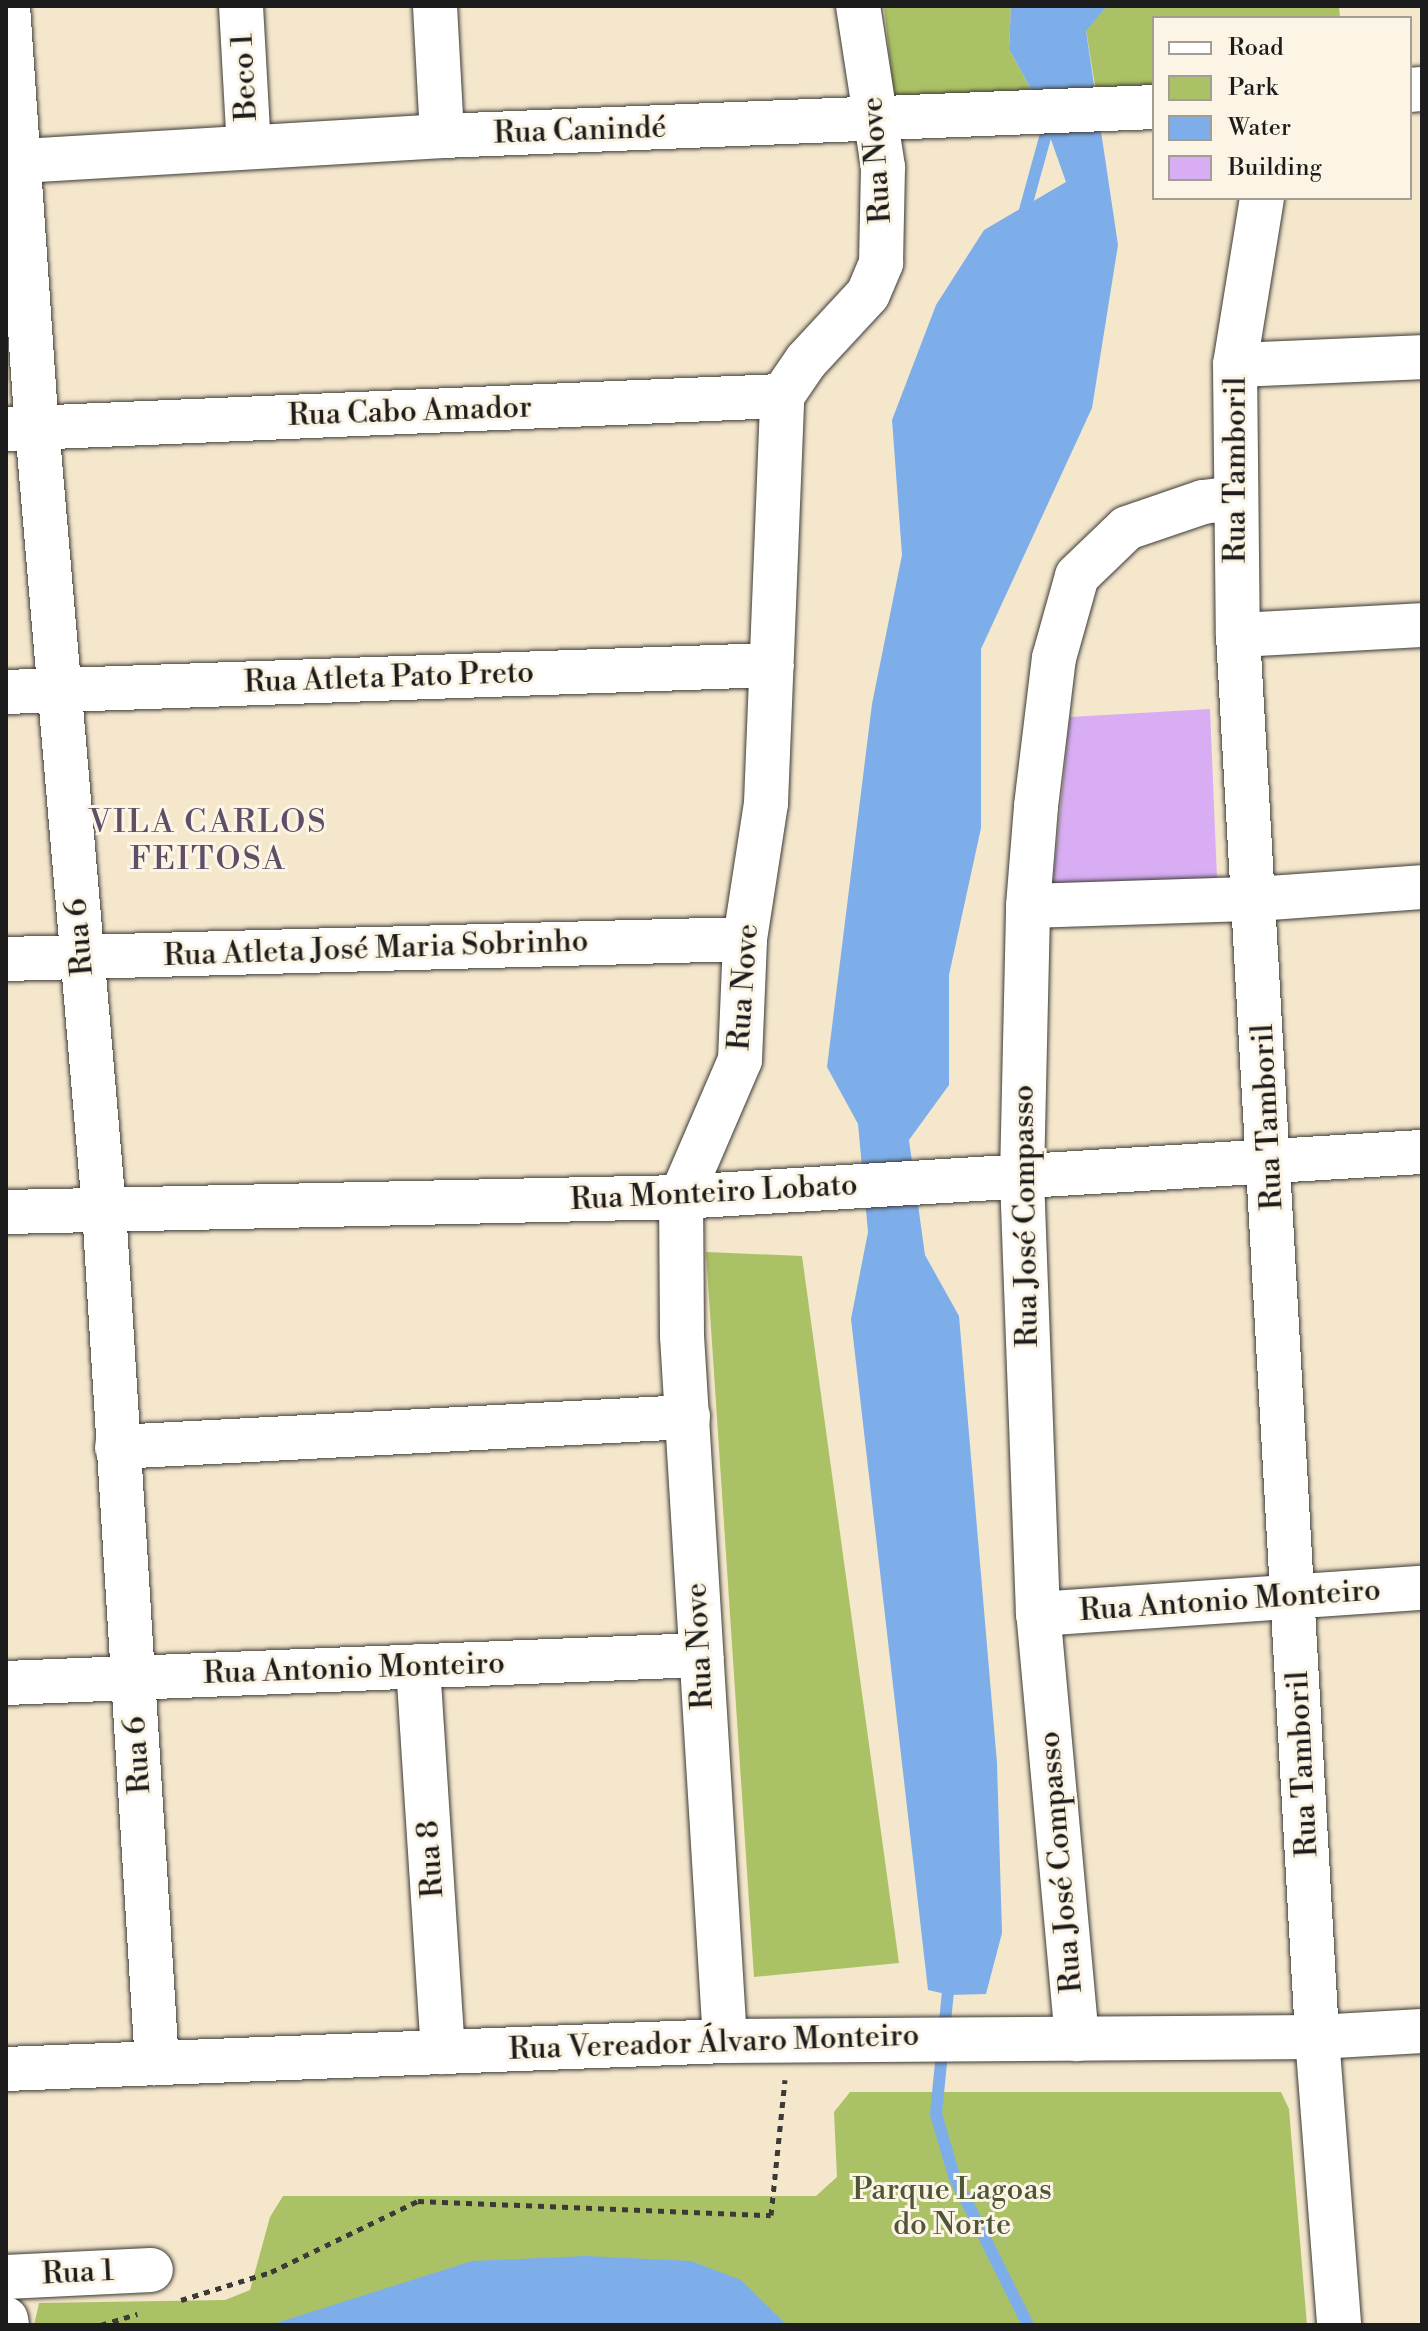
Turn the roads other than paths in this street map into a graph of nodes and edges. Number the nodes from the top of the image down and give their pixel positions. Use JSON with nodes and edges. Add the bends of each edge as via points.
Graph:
{"nodes":[{"id":1,"x":8,"y":6,"type":"edge"},
{"id":2,"x":241,"y":6,"type":"edge"},
{"id":3,"x":435,"y":6,"type":"edge"},
{"id":4,"x":858,"y":6,"type":"edge"},
{"id":5,"x":1152,"y":107,"type":"edge"},
{"id":6,"x":877,"y":119,"type":"junction"},
{"id":7,"x":442,"y":136,"type":"junction"},
{"id":8,"x":249,"y":147,"type":"junction"},
{"id":9,"x":13,"y":162,"type":"edge"},
{"id":10,"x":1262,"y":200,"type":"edge"},
{"id":11,"x":1422,"y":357,"type":"edge"},
{"id":12,"x":1235,"y":365,"type":"junction"},
{"id":13,"x":782,"y":396,"type":"junction"},
{"id":14,"x":21,"y":428,"type":"edge"},
{"id":15,"x":1234,"y":498,"type":"junction"},
{"id":16,"x":1422,"y":625,"type":"edge"},
{"id":17,"x":1238,"y":635,"type":"junction"},
{"id":18,"x":772,"y":665,"type":"junction"},
{"id":19,"x":61,"y":690,"type":"junction"},
{"id":20,"x":6,"y":692,"type":"edge"},
{"id":21,"x":1422,"y":887,"type":"edge"},
{"id":22,"x":1256,"y":899,"type":"junction"},
{"id":23,"x":1028,"y":906,"type":"junction"},
{"id":24,"x":745,"y":939,"type":"junction"},
{"id":25,"x":82,"y":957,"type":"junction"},
{"id":26,"x":6,"y":959,"type":"edge"},
{"id":27,"x":1422,"y":1152,"type":"edge"},
{"id":28,"x":1271,"y":1158,"type":"junction"},
{"id":29,"x":1022,"y":1176,"type":"junction"},
{"id":30,"x":681,"y":1197,"type":"junction"},
{"id":31,"x":104,"y":1209,"type":"junction"},
{"id":32,"x":6,"y":1212,"type":"edge"},
{"id":33,"x":688,"y":1417,"type":"junction"},
{"id":34,"x":117,"y":1447,"type":"junction"},
{"id":35,"x":1422,"y":1588,"type":"edge"},
{"id":36,"x":1295,"y":1597,"type":"junction"},
{"id":37,"x":1038,"y":1614,"type":"junction"},
{"id":38,"x":701,"y":1655,"type":"junction"},
{"id":39,"x":418,"y":1666,"type":"junction"},
{"id":40,"x":134,"y":1678,"type":"junction"},
{"id":41,"x":6,"y":1683,"type":"edge"},
{"id":42,"x":1422,"y":2031,"type":"edge"},
{"id":43,"x":1317,"y":2037,"type":"junction"},
{"id":44,"x":1077,"y":2039,"type":"junction"},
{"id":45,"x":725,"y":2041,"type":"junction"},
{"id":46,"x":443,"y":2052,"type":"junction"},
{"id":47,"x":157,"y":2063,"type":"junction"},
{"id":48,"x":6,"y":2069,"type":"edge"},
{"id":49,"x":6,"y":2277,"type":"edge"},
{"id":50,"x":155,"y":2295,"type":"road end"},
{"id":51,"x":1339,"y":2325,"type":"edge"}],
"edges":[{"from":1,"to":9,"type":"street","name":"Rua 6"},
{"from":2,"to":8,"type":"street","name":"Beco 1"},
{"from":3,"to":7,"type":"street"},
{"from":4,"to":6,"type":"street","name":"Rua Nove"},
{"from":5,"to":6,"type":"street","name":"Rua Canindé"},
{"from":6,"to":7,"type":"street","name":"Rua Canindé"},
{"from":6,"to":13,"type":"street","name":"Rua Nove","via":[[886,208],[881,263],[868,294],[806,361]]},
{"from":7,"to":8,"type":"street","name":"Rua Canindé"},
{"from":8,"to":9,"type":"street","name":"Rua Canindé"},
{"from":9,"to":14,"type":"street","name":"Rua 6"},
{"from":10,"to":12,"type":"street","name":"Rua Tamboril"},
{"from":11,"to":12,"type":"street"},
{"from":12,"to":15,"type":"street","name":"Rua Tamboril"},
{"from":13,"to":14,"type":"street","name":"Rua Cabo Amador"},
{"from":13,"to":18,"type":"street","name":"Rua Nove"},
{"from":14,"to":19,"type":"street","name":"Rua 6"},
{"from":15,"to":17,"type":"street","name":"Rua Tamboril"},
{"from":15,"to":23,"type":"street","name":"Rua José Compasso","via":[[1190,505],[1127,528],[1077,576],[1054,658]]},
{"from":16,"to":17,"type":"street"},
{"from":17,"to":22,"type":"street","name":"Rua Tamboril"},
{"from":18,"to":19,"type":"street","name":"Rua Atleta Pato Preto"},
{"from":18,"to":24,"type":"street","name":"Rua Nove","via":[[766,803]]},
{"from":19,"to":20,"type":"street","name":"Rua Atleta Pato Preto"},
{"from":19,"to":25,"type":"street","name":"Rua 6"},
{"from":21,"to":22,"type":"street"},
{"from":22,"to":23,"type":"street"},
{"from":22,"to":28,"type":"street","name":"Rua Tamboril"},
{"from":23,"to":29,"type":"street","name":"Rua José Compasso"},
{"from":24,"to":25,"type":"street","name":"Rua Atleta José Maria Sobrinho"},
{"from":24,"to":30,"type":"street","name":"Rua Nove","via":[[740,1060]]},
{"from":25,"to":26,"type":"street","name":"Rua Atleta José Maria Sobrinho"},
{"from":25,"to":31,"type":"street","name":"Rua 6"},
{"from":27,"to":28,"type":"street","name":"Rua Monteiro Lobato"},
{"from":28,"to":29,"type":"street","name":"Rua Monteiro Lobato"},
{"from":28,"to":36,"type":"street","name":"Rua Tamboril"},
{"from":29,"to":30,"type":"street","name":"Rua Monteiro Lobato"},
{"from":29,"to":37,"type":"street","name":"Rua José Compasso"},
{"from":30,"to":31,"type":"street","name":"Rua Monteiro Lobato"},
{"from":30,"to":33,"type":"street","name":"Rua Nove"},
{"from":31,"to":32,"type":"street","name":"Rua Monteiro Lobato"},
{"from":31,"to":34,"type":"street","name":"Rua 6"},
{"from":33,"to":34,"type":"street"},
{"from":33,"to":38,"type":"street","name":"Rua Nove"},
{"from":34,"to":40,"type":"street","name":"Rua 6"},
{"from":35,"to":36,"type":"street","name":"Rua Antonio Monteiro"},
{"from":36,"to":37,"type":"street","name":"Rua Antonio Monteiro"},
{"from":36,"to":43,"type":"street","name":"Rua Tamboril"},
{"from":37,"to":44,"type":"street","name":"Rua José Compasso"},
{"from":38,"to":39,"type":"street","name":"Rua Antonio Monteiro"},
{"from":38,"to":45,"type":"street","name":"Rua Nove"},
{"from":39,"to":40,"type":"street","name":"Rua Antonio Monteiro"},
{"from":39,"to":46,"type":"street","name":"Rua 8"},
{"from":40,"to":41,"type":"street","name":"Rua Antonio Monteiro"},
{"from":40,"to":47,"type":"street","name":"Rua 6"},
{"from":42,"to":43,"type":"street","name":"Rua Vereador Álvaro Monteiro"},
{"from":43,"to":44,"type":"street","name":"Rua Vereador Álvaro Monteiro"},
{"from":43,"to":51,"type":"street"},
{"from":44,"to":45,"type":"street","name":"Rua Vereador Álvaro Monteiro"},
{"from":45,"to":46,"type":"street","name":"Rua Vereador Álvaro Monteiro"},
{"from":46,"to":47,"type":"street","name":"Rua Vereador Álvaro Monteiro"},
{"from":47,"to":48,"type":"street","name":"Rua Vereador Álvaro Monteiro"},
{"from":49,"to":50,"type":"street","name":"Rua 1"}]}
